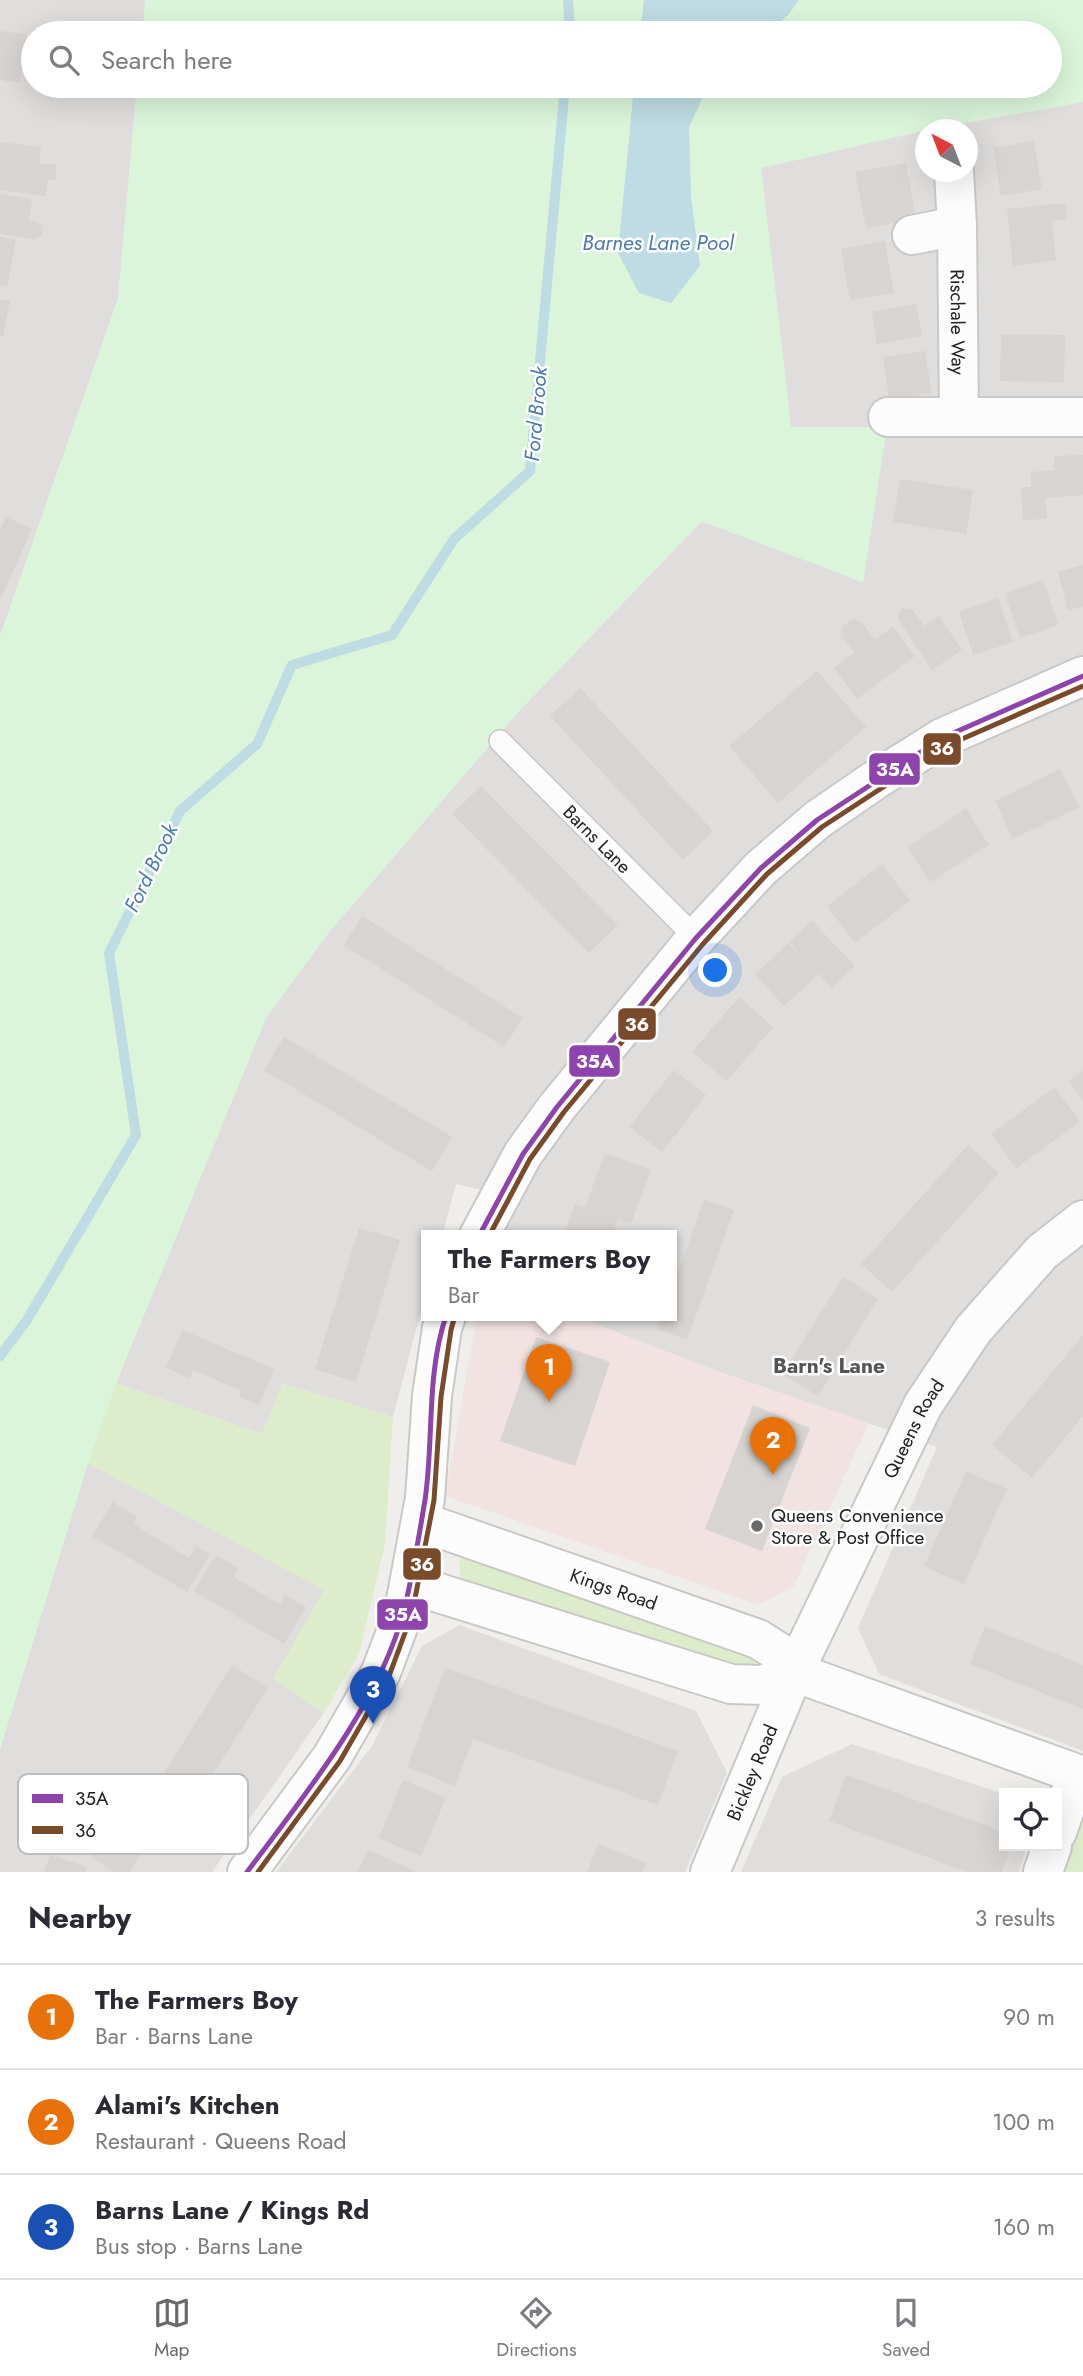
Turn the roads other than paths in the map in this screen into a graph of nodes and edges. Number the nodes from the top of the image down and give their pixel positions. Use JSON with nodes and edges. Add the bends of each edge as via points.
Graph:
{"nodes":[{"id":1,"x":955,"y":182,"type":"edge"},
{"id":2,"x":957,"y":226,"type":"junction"},
{"id":3,"x":912,"y":235,"type":"dead end"},
{"id":4,"x":888,"y":417,"type":"dead end"},
{"id":5,"x":958,"y":417,"type":"junction"},
{"id":6,"x":1083,"y":417,"type":"edge"},
{"id":7,"x":1083,"y":676,"type":"edge"},
{"id":8,"x":500,"y":741,"type":"dead end"},
{"id":9,"x":696,"y":938,"type":"junction"},
{"id":10,"x":1083,"y":1220,"type":"edge"},
{"id":11,"x":482,"y":1230,"type":"edge"},
{"id":12,"x":444,"y":1321,"type":"edge"},
{"id":13,"x":422,"y":1522,"type":"junction"},
{"id":14,"x":410,"y":1584,"type":"junction"},
{"id":15,"x":794,"y":1672,"type":"junction"},
{"id":16,"x":1080,"y":1775,"type":"edge"},
{"id":17,"x":1062,"y":1820,"type":"edge"},
{"id":18,"x":1050,"y":1851,"type":"edge"},
{"id":19,"x":247,"y":1872,"type":"edge"},
{"id":20,"x":710,"y":1872,"type":"edge"},
{"id":21,"x":1043,"y":1872,"type":"edge"}],
"edges":[{"from":1,"to":2,"type":"street","name":"Rischale Way"},
{"from":2,"to":3,"type":"street"},
{"from":2,"to":5,"type":"street","name":"Rischale Way"},
{"from":4,"to":5,"type":"street"},
{"from":5,"to":6,"type":"street"},
{"from":7,"to":9,"type":"street","via":[[942,738],[874,780],[761,868]]},
{"from":8,"to":9,"type":"lane","name":"Barns Lane"},
{"from":9,"to":11,"type":"street","via":[[529,1144]]},
{"from":10,"to":15,"type":"street","name":"Queens Road","via":[[1042,1252],[973,1330],[923,1405]]},
{"from":12,"to":13,"type":"street","via":[[432,1396]]},
{"from":13,"to":14,"type":"street"},
{"from":13,"to":15,"type":"street","name":"Kings Road","via":[[758,1639],[780,1653]]},
{"from":14,"to":15,"type":"street","via":[[731,1684],[763,1685]]},
{"from":14,"to":19,"type":"street","via":[[374,1685],[332,1757]]},
{"from":15,"to":16,"type":"street","name":"Kings Road"},
{"from":15,"to":20,"type":"street","name":"Bickley Road"},
{"from":16,"to":17,"type":"street","name":"Kings Road"},
{"from":18,"to":21,"type":"street"}]}
